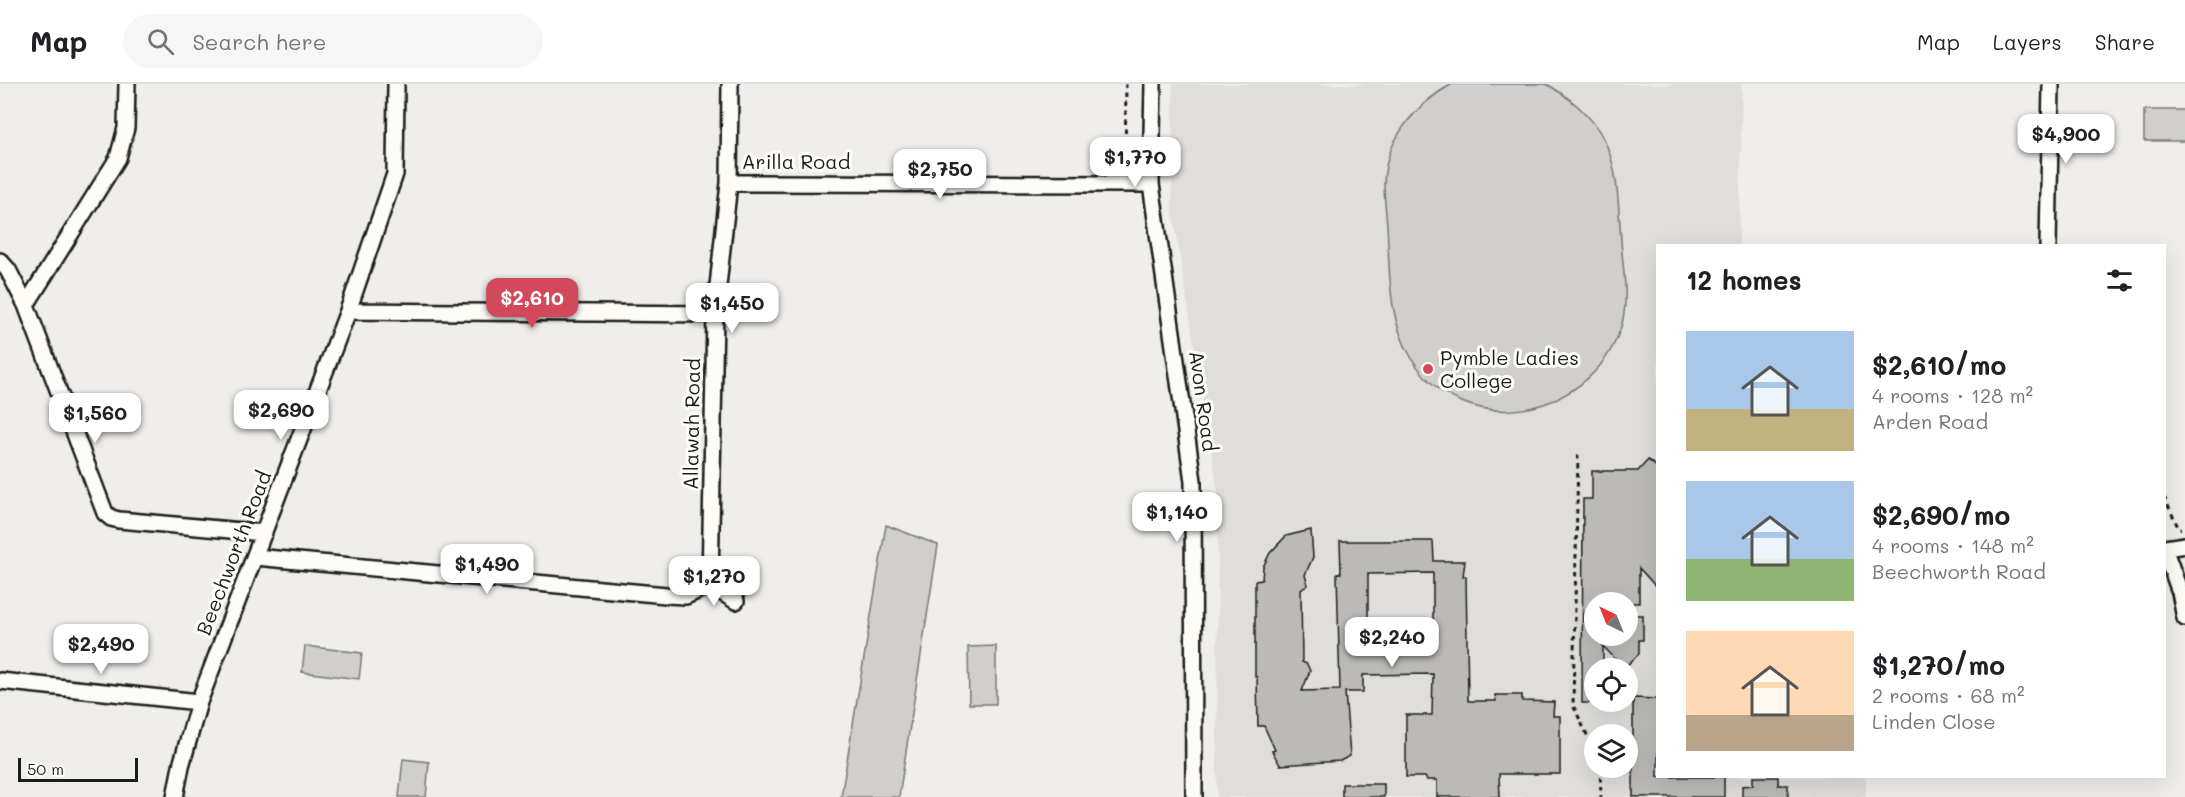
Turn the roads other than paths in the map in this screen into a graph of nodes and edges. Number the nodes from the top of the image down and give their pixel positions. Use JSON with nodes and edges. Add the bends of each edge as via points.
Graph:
{"nodes":[{"id":1,"x":127,"y":84,"type":"edge"},
{"id":2,"x":396,"y":84,"type":"edge"},
{"id":3,"x":730,"y":84,"type":"edge"},
{"id":4,"x":1154,"y":84,"type":"edge"},
{"id":5,"x":2051,"y":84,"type":"edge"},
{"id":6,"x":729,"y":183,"type":"junction"},
{"id":7,"x":1151,"y":184,"type":"junction"},
{"id":8,"x":2048,"y":244,"type":"edge"},
{"id":9,"x":0,"y":261,"type":"edge"},
{"id":10,"x":26,"y":305,"type":"junction"},
{"id":11,"x":348,"y":310,"type":"junction"},
{"id":12,"x":716,"y":314,"type":"junction"},
{"id":13,"x":264,"y":534,"type":"junction"},
{"id":14,"x":2185,"y":545,"type":"edge"},
{"id":15,"x":2166,"y":548,"type":"edge"},
{"id":16,"x":2166,"y":551,"type":"edge"},
{"id":17,"x":255,"y":557,"type":"junction"},
{"id":18,"x":710,"y":585,"type":"junction"},
{"id":19,"x":736,"y":601,"type":"dead end"},
{"id":20,"x":2185,"y":618,"type":"edge"},
{"id":21,"x":0,"y":681,"type":"edge"},
{"id":22,"x":200,"y":702,"type":"junction"},
{"id":23,"x":175,"y":797,"type":"edge"},
{"id":24,"x":1194,"y":797,"type":"edge"}],
"edges":[{"from":1,"to":10,"type":"street","via":[[126,128],[118,158]]},
{"from":2,"to":11,"type":"street","name":"Beechworth Road","via":[[395,174]]},
{"from":3,"to":6,"type":"street","name":"Allawah Road"},
{"from":4,"to":7,"type":"street","name":"Avon Road"},
{"from":5,"to":8,"type":"street"},
{"from":6,"to":7,"type":"street","name":"Arilla Road"},
{"from":6,"to":12,"type":"street","name":"Allawah Road"},
{"from":7,"to":24,"type":"street","name":"Avon Road","via":[[1193,481]]},
{"from":9,"to":10,"type":"street"},
{"from":10,"to":13,"type":"street","via":[[105,513],[119,520]]},
{"from":11,"to":12,"type":"street"},
{"from":11,"to":13,"type":"street","name":"Beechworth Road"},
{"from":12,"to":18,"type":"street","name":"Allawah Road"},
{"from":13,"to":17,"type":"street","name":"Beechworth Road"},
{"from":14,"to":15,"type":"street"},
{"from":16,"to":20,"type":"street"},
{"from":17,"to":18,"type":"street","via":[[666,596],[686,596]]},
{"from":17,"to":22,"type":"street","name":"Beechworth Road"},
{"from":18,"to":19,"type":"street"},
{"from":21,"to":22,"type":"street"},
{"from":22,"to":23,"type":"street","name":"Beechworth Road"}]}
